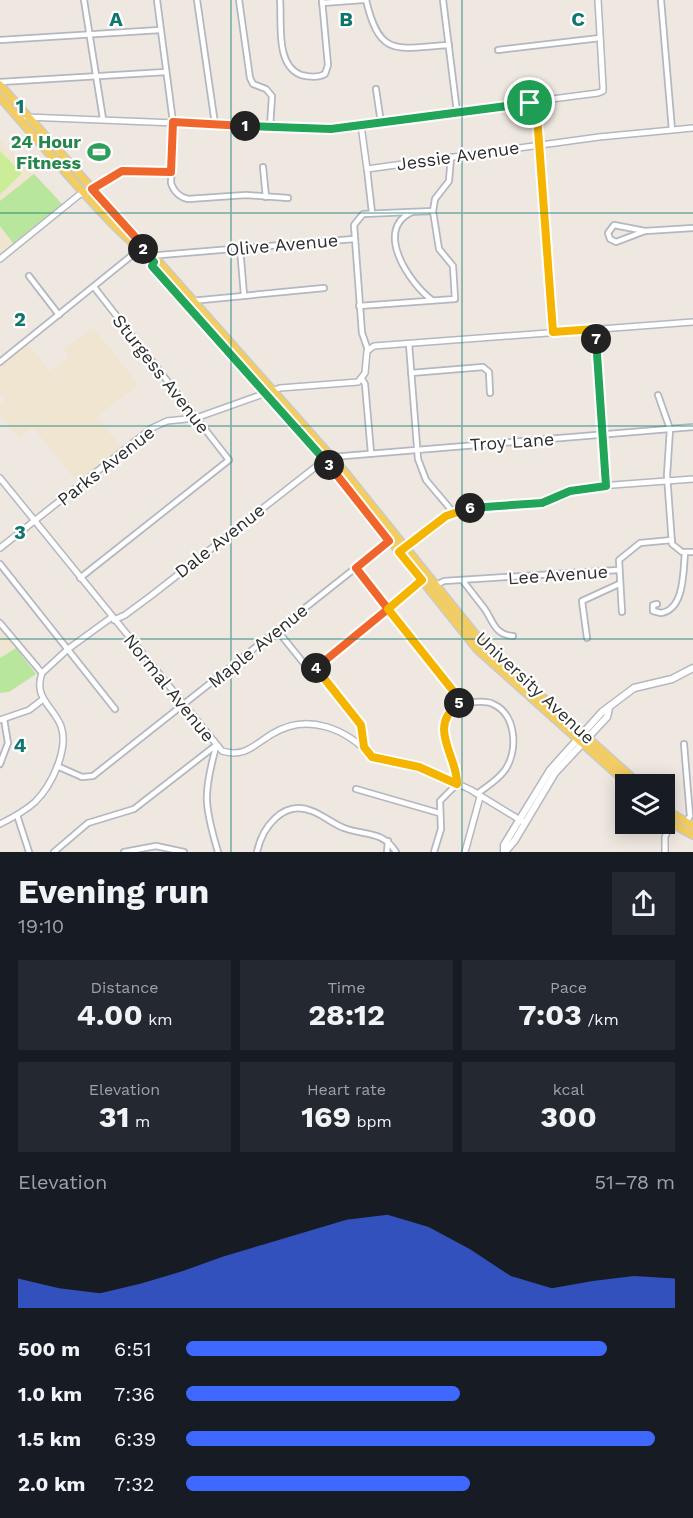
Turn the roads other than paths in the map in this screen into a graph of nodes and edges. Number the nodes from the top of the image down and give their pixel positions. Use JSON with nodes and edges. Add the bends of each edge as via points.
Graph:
{"nodes":[{"id":1,"x":84,"y":0,"type":"edge"},
{"id":2,"x":157,"y":0,"type":"edge"},
{"id":3,"x":197,"y":0,"type":"edge"},
{"id":4,"x":239,"y":0,"type":"edge"},
{"id":5,"x":280,"y":0,"type":"edge"},
{"id":6,"x":365,"y":0,"type":"edge"},
{"id":7,"x":443,"y":0,"type":"edge"},
{"id":8,"x":598,"y":0,"type":"edge"},
{"id":9,"x":661,"y":0,"type":"edge"},
{"id":10,"x":322,"y":1,"type":"edge"},
{"id":11,"x":160,"y":30,"type":"junction"},
{"id":12,"x":89,"y":35,"type":"junction"},
{"id":13,"x":600,"y":38,"type":"junction"},
{"id":14,"x":0,"y":40,"type":"edge"},
{"id":15,"x":449,"y":45,"type":"junction"},
{"id":16,"x":498,"y":50,"type":"dead end"},
{"id":17,"x":166,"y":72,"type":"junction"},
{"id":18,"x":95,"y":74,"type":"junction"},
{"id":19,"x":0,"y":83,"type":"edge"},
{"id":20,"x":376,"y":89,"type":"dead end"},
{"id":21,"x":0,"y":98,"type":"edge"},
{"id":22,"x":536,"y":102,"type":"junction"},
{"id":23,"x":458,"y":112,"type":"junction"},
{"id":24,"x":18,"y":117,"type":"junction"},
{"id":25,"x":29,"y":117,"type":"junction"},
{"id":26,"x":103,"y":119,"type":"junction"},
{"id":27,"x":173,"y":122,"type":"junction"},
{"id":28,"x":381,"y":123,"type":"junction"},
{"id":29,"x":215,"y":124,"type":"junction"},
{"id":30,"x":361,"y":125,"type":"junction"},
{"id":31,"x":270,"y":127,"type":"junction"},
{"id":32,"x":693,"y":128,"type":"edge"},
{"id":33,"x":672,"y":130,"type":"junction"},
{"id":34,"x":539,"y":145,"type":"junction"},
{"id":35,"x":451,"y":157,"type":"junction"},
{"id":36,"x":263,"y":167,"type":"dead end"},
{"id":37,"x":367,"y":169,"type":"junction"},
{"id":38,"x":171,"y":172,"type":"junction"},
{"id":39,"x":88,"y":190,"type":"junction"},
{"id":40,"x":266,"y":197,"type":"junction"},
{"id":41,"x":288,"y":198,"type":"dead end"},
{"id":42,"x":414,"y":211,"type":"junction"},
{"id":43,"x":434,"y":211,"type":"junction"},
{"id":44,"x":372,"y":213,"type":"junction"},
{"id":45,"x":693,"y":228,"type":"edge"},
{"id":46,"x":645,"y":231,"type":"junction"},
{"id":47,"x":354,"y":239,"type":"junction"},
{"id":48,"x":141,"y":248,"type":"junction"},
{"id":49,"x":240,"y":248,"type":"junction"},
{"id":50,"x":148,"y":255,"type":"junction"},
{"id":51,"x":0,"y":259,"type":"edge"},
{"id":52,"x":28,"y":276,"type":"dead end"},
{"id":53,"x":94,"y":287,"type":"junction"},
{"id":54,"x":324,"y":288,"type":"dead end"},
{"id":55,"x":244,"y":294,"type":"junction"},
{"id":56,"x":432,"y":300,"type":"junction"},
{"id":57,"x":189,"y":302,"type":"junction"},
{"id":58,"x":359,"y":306,"type":"junction"},
{"id":59,"x":59,"y":315,"type":"junction"},
{"id":60,"x":693,"y":322,"type":"edge"},
{"id":61,"x":595,"y":329,"type":"junction"},
{"id":62,"x":553,"y":332,"type":"junction"},
{"id":63,"x":409,"y":344,"type":"junction"},
{"id":64,"x":368,"y":350,"type":"junction"},
{"id":65,"x":0,"y":362,"type":"edge"},
{"id":66,"x":411,"y":373,"type":"junction"},
{"id":67,"x":362,"y":379,"type":"junction"},
{"id":68,"x":274,"y":390,"type":"junction"},
{"id":69,"x":265,"y":392,"type":"junction"},
{"id":70,"x":490,"y":393,"type":"dead end"},
{"id":71,"x":658,"y":395,"type":"dead end"},
{"id":72,"x":196,"y":418,"type":"junction"},
{"id":73,"x":693,"y":427,"type":"edge"},
{"id":74,"x":669,"y":429,"type":"junction"},
{"id":75,"x":603,"y":434,"type":"junction"},
{"id":76,"x":416,"y":449,"type":"junction"},
{"id":77,"x":371,"y":453,"type":"junction"},
{"id":78,"x":328,"y":458,"type":"junction"},
{"id":79,"x":0,"y":478,"type":"edge"},
{"id":80,"x":693,"y":479,"type":"edge"},
{"id":81,"x":668,"y":481,"type":"junction"},
{"id":82,"x":606,"y":486,"type":"junction"},
{"id":83,"x":453,"y":512,"type":"junction"},
{"id":84,"x":35,"y":522,"type":"junction"},
{"id":85,"x":392,"y":539,"type":"junction"},
{"id":86,"x":672,"y":540,"type":"junction"},
{"id":87,"x":0,"y":548,"type":"edge"},
{"id":88,"x":402,"y":550,"type":"junction"},
{"id":89,"x":693,"y":552,"type":"edge"},
{"id":90,"x":685,"y":553,"type":"junction"},
{"id":91,"x":0,"y":564,"type":"edge"},
{"id":92,"x":356,"y":568,"type":"junction"},
{"id":93,"x":618,"y":570,"type":"junction"},
{"id":94,"x":80,"y":578,"type":"junction"},
{"id":95,"x":425,"y":578,"type":"junction"},
{"id":96,"x":463,"y":581,"type":"junction"},
{"id":97,"x":619,"y":584,"type":"junction"},
{"id":98,"x":433,"y":588,"type":"junction"},
{"id":99,"x":657,"y":604,"type":"dead end"},
{"id":100,"x":388,"y":609,"type":"junction"},
{"id":101,"x":622,"y":612,"type":"dead end"},
{"id":102,"x":113,"y":618,"type":"junction"},
{"id":103,"x":0,"y":623,"type":"edge"},
{"id":104,"x":277,"y":630,"type":"junction"},
{"id":105,"x":513,"y":636,"type":"dead end"},
{"id":106,"x":587,"y":638,"type":"dead end"},
{"id":107,"x":68,"y":649,"type":"junction"},
{"id":108,"x":315,"y":667,"type":"junction"},
{"id":109,"x":693,"y":668,"type":"edge"},
{"id":110,"x":42,"y":673,"type":"junction"},
{"id":111,"x":42,"y":700,"type":"junction"},
{"id":112,"x":462,"y":702,"type":"junction"},
{"id":113,"x":183,"y":705,"type":"junction"},
{"id":114,"x":115,"y":709,"type":"dead end"},
{"id":115,"x":2,"y":720,"type":"edge"},
{"id":116,"x":582,"y":738,"type":"junction"},
{"id":117,"x":684,"y":744,"type":"dead end"},
{"id":118,"x":216,"y":746,"type":"junction"},
{"id":119,"x":364,"y":747,"type":"junction"},
{"id":120,"x":0,"y":764,"type":"edge"},
{"id":121,"x":57,"y":766,"type":"junction"},
{"id":122,"x":618,"y":774,"type":"edge"},
{"id":123,"x":627,"y":774,"type":"edge"},
{"id":124,"x":457,"y":784,"type":"junction"},
{"id":125,"x":356,"y":789,"type":"dead end"},
{"id":126,"x":478,"y":796,"type":"junction"},
{"id":127,"x":439,"y":813,"type":"junction"},
{"id":128,"x":17,"y":815,"type":"junction"},
{"id":129,"x":675,"y":820,"type":"edge"},
{"id":130,"x":522,"y":821,"type":"junction"},
{"id":131,"x":675,"y":823,"type":"edge"},
{"id":132,"x":0,"y":824,"type":"edge"},
{"id":133,"x":690,"y":824,"type":"edge"},
{"id":134,"x":666,"y":834,"type":"edge"},
{"id":135,"x":693,"y":835,"type":"edge"},
{"id":136,"x":388,"y":841,"type":"junction"},
{"id":137,"x":30,"y":852,"type":"edge"},
{"id":138,"x":54,"y":852,"type":"edge"},
{"id":139,"x":124,"y":852,"type":"edge"},
{"id":140,"x":184,"y":852,"type":"edge"},
{"id":141,"x":218,"y":852,"type":"edge"},
{"id":142,"x":257,"y":852,"type":"edge"},
{"id":143,"x":387,"y":852,"type":"edge"},
{"id":144,"x":396,"y":852,"type":"edge"},
{"id":145,"x":435,"y":852,"type":"edge"},
{"id":146,"x":465,"y":852,"type":"edge"},
{"id":147,"x":505,"y":852,"type":"edge"},
{"id":148,"x":665,"y":852,"type":"edge"}],
"edges":[{"from":1,"to":12,"type":"street"},
{"from":2,"to":11,"type":"street"},
{"from":3,"to":29,"type":"street"},
{"from":4,"to":31,"type":"street","via":[[250,78],[272,96]]},
{"from":5,"to":10,"type":"street","via":[[284,57],[292,70],[307,76],[321,76],[328,68]]},
{"from":6,"to":10,"type":"street"},
{"from":6,"to":15,"type":"street","via":[[375,33],[388,44],[401,48]]},
{"from":7,"to":15,"type":"street"},
{"from":8,"to":13,"type":"street"},
{"from":9,"to":33,"type":"street"},
{"from":11,"to":12,"type":"street"},
{"from":11,"to":17,"type":"street"},
{"from":12,"to":14,"type":"street"},
{"from":12,"to":18,"type":"street"},
{"from":13,"to":16,"type":"street"},
{"from":13,"to":22,"type":"street","via":[[603,91]]},
{"from":15,"to":23,"type":"street"},
{"from":17,"to":18,"type":"street"},
{"from":17,"to":27,"type":"street"},
{"from":18,"to":19,"type":"street"},
{"from":18,"to":26,"type":"street"},
{"from":19,"to":25,"type":"main road","name":"University Avenue"},
{"from":20,"to":28,"type":"street"},
{"from":21,"to":24,"type":"main road","name":"University Avenue"},
{"from":22,"to":23,"type":"street"},
{"from":22,"to":34,"type":"street"},
{"from":23,"to":28,"type":"street"},
{"from":24,"to":25,"type":"street"},
{"from":24,"to":39,"type":"main road","name":"University Avenue"},
{"from":25,"to":26,"type":"street"},
{"from":25,"to":39,"type":"main road","name":"University Avenue"},
{"from":26,"to":27,"type":"street"},
{"from":27,"to":29,"type":"street"},
{"from":27,"to":38,"type":"street"},
{"from":28,"to":30,"type":"street"},
{"from":29,"to":31,"type":"street"},
{"from":30,"to":31,"type":"street","via":[[323,129]]},
{"from":30,"to":37,"type":"street"},
{"from":32,"to":33,"type":"street","name":"Jessie Avenue"},
{"from":33,"to":34,"type":"street","name":"Jessie Avenue"},
{"from":34,"to":35,"type":"street","name":"Jessie Avenue"},
{"from":34,"to":62,"type":"street"},
{"from":35,"to":37,"type":"street","name":"Jessie Avenue"},
{"from":35,"to":43,"type":"street","via":[[449,181],[435,199]]},
{"from":36,"to":40,"type":"street"},
{"from":37,"to":44,"type":"street"},
{"from":38,"to":39,"type":"street","via":[[122,171]]},
{"from":38,"to":40,"type":"street","via":[[172,188],[185,198]]},
{"from":39,"to":48,"type":"main road","name":"University Avenue","via":[[133,245]]},
{"from":39,"to":51,"type":"street"},
{"from":40,"to":41,"type":"street"},
{"from":42,"to":43,"type":"street"},
{"from":42,"to":44,"type":"street"},
{"from":42,"to":56,"type":"street","via":[[403,217],[394,241],[416,285]]},
{"from":43,"to":56,"type":"street","via":[[439,249],[453,266],[455,299]]},
{"from":44,"to":47,"type":"street","name":"Olive Avenue","via":[[358,219]]},
{"from":45,"to":46,"type":"street"},
{"from":46,"to":46,"type":"street","via":[[614,225],[608,234],[618,242]]},
{"from":47,"to":49,"type":"street","name":"Olive Avenue"},
{"from":47,"to":58,"type":"street"},
{"from":48,"to":50,"type":"main road","name":"University Avenue"},
{"from":48,"to":53,"type":"street"},
{"from":49,"to":50,"type":"street","name":"Olive Avenue"},
{"from":49,"to":55,"type":"street"},
{"from":50,"to":57,"type":"main road","name":"University Avenue","via":[[154,262],[152,266]]},
{"from":52,"to":59,"type":"street"},
{"from":53,"to":59,"type":"street"},
{"from":53,"to":72,"type":"street","name":"Sturgess Avenue"},
{"from":54,"to":55,"type":"street"},
{"from":55,"to":57,"type":"street"},
{"from":56,"to":58,"type":"street"},
{"from":57,"to":68,"type":"main road","name":"University Avenue"},
{"from":57,"to":69,"type":"main road","name":"University Avenue"},
{"from":58,"to":64,"type":"street"},
{"from":59,"to":65,"type":"street"},
{"from":60,"to":61,"type":"street"},
{"from":61,"to":62,"type":"street"},
{"from":61,"to":75,"type":"street"},
{"from":62,"to":63,"type":"street"},
{"from":63,"to":64,"type":"street","via":[[374,346]]},
{"from":63,"to":66,"type":"street"},
{"from":64,"to":67,"type":"street"},
{"from":66,"to":70,"type":"street","via":[[483,367],[489,372]]},
{"from":66,"to":76,"type":"street"},
{"from":67,"to":68,"type":"street","name":"Parks Avenue"},
{"from":67,"to":77,"type":"street"},
{"from":68,"to":69,"type":"street","name":"Parks Avenue"},
{"from":68,"to":78,"type":"main road","name":"University Avenue"},
{"from":69,"to":72,"type":"street","name":"Parks Avenue"},
{"from":69,"to":78,"type":"main road","name":"University Avenue"},
{"from":71,"to":74,"type":"street"},
{"from":72,"to":84,"type":"street","name":"Parks Avenue","via":[[167,421],[152,428]]},
{"from":72,"to":94,"type":"street","name":"Sturgess Avenue","via":[[228,460]]},
{"from":73,"to":74,"type":"street","name":"Troy Lane"},
{"from":74,"to":75,"type":"street","name":"Troy Lane"},
{"from":74,"to":81,"type":"street"},
{"from":75,"to":76,"type":"street","name":"Troy Lane"},
{"from":75,"to":82,"type":"street"},
{"from":76,"to":77,"type":"street","name":"Troy Lane"},
{"from":76,"to":83,"type":"street","via":[[425,477]]},
{"from":77,"to":78,"type":"street","name":"Troy Lane"},
{"from":78,"to":85,"type":"main road","name":"University Avenue"},
{"from":78,"to":102,"type":"street","name":"Dale Avenue","via":[[152,595],[125,615]]},
{"from":79,"to":84,"type":"street","name":"Normal Avenue"},
{"from":80,"to":81,"type":"street"},
{"from":81,"to":82,"type":"street"},
{"from":81,"to":86,"type":"street"},
{"from":82,"to":83,"type":"street","via":[[570,491],[542,503]]},
{"from":83,"to":88,"type":"street"},
{"from":84,"to":87,"type":"street","name":"Parks Avenue"},
{"from":84,"to":94,"type":"street","name":"Normal Avenue"},
{"from":85,"to":88,"type":"main road","name":"University Avenue"},
{"from":85,"to":92,"type":"street","name":"Maple Avenue"},
{"from":86,"to":90,"type":"street","via":[[675,548]]},
{"from":86,"to":93,"type":"street","name":"Lee Avenue","via":[[640,543],[619,560]]},
{"from":88,"to":95,"type":"main road","name":"University Avenue"},
{"from":89,"to":90,"type":"street"},
{"from":90,"to":99,"type":"street","via":[[680,592],[674,605],[661,613],[653,611]]},
{"from":91,"to":107,"type":"street"},
{"from":92,"to":100,"type":"street"},
{"from":92,"to":104,"type":"street","name":"Maple Avenue"},
{"from":93,"to":96,"type":"street","name":"Lee Avenue"},
{"from":93,"to":97,"type":"street"},
{"from":94,"to":102,"type":"street","name":"Normal Avenue"},
{"from":95,"to":98,"type":"main road","name":"University Avenue"},
{"from":95,"to":100,"type":"street"},
{"from":96,"to":98,"type":"street","name":"Lee Avenue","via":[[444,581]]},
{"from":96,"to":105,"type":"street","via":[[486,610],[493,626],[506,636]]},
{"from":97,"to":101,"type":"street"},
{"from":97,"to":106,"type":"street","via":[[582,601]]},
{"from":98,"to":116,"type":"main road","name":"University Avenue","via":[[477,649]]},
{"from":100,"to":108,"type":"street"},
{"from":100,"to":112,"type":"street"},
{"from":102,"to":107,"type":"street","name":"Dale Avenue"},
{"from":102,"to":113,"type":"street","name":"Normal Avenue"},
{"from":103,"to":110,"type":"street"},
{"from":104,"to":108,"type":"street","via":[[310,671]]},
{"from":104,"to":113,"type":"street","name":"Maple Avenue"},
{"from":107,"to":110,"type":"street","name":"Dale Avenue"},
{"from":107,"to":114,"type":"street"},
{"from":108,"to":119,"type":"street","via":[[361,725]]},
{"from":109,"to":116,"type":"main road","via":[[672,679],[634,688]]},
{"from":110,"to":111,"type":"street"},
{"from":111,"to":115,"type":"street","via":[[29,710]]},
{"from":111,"to":121,"type":"street","via":[[63,733]]},
{"from":112,"to":124,"type":"street","via":[[450,712],[444,726]]},
{"from":112,"to":126,"type":"street","via":[[484,701],[497,706],[509,721],[513,736],[513,751],[505,770]]},
{"from":113,"to":118,"type":"street","name":"Normal Avenue"},
{"from":113,"to":121,"type":"street","name":"Maple Avenue","via":[[93,776],[82,777]]},
{"from":115,"to":120,"type":"street","via":[[8,743]]},
{"from":116,"to":122,"type":"main road","name":"University Avenue"},
{"from":116,"to":123,"type":"main road","name":"University Avenue"},
{"from":116,"to":130,"type":"main road","via":[[550,770]]},
{"from":117,"to":133,"type":"street"},
{"from":118,"to":119,"type":"street","name":"Normal Avenue","via":[[232,754],[241,753],[273,733],[308,724],[342,732]]},
{"from":118,"to":138,"type":"street","via":[[134,809],[88,823]]},
{"from":118,"to":141,"type":"street","via":[[205,805]]},
{"from":119,"to":124,"type":"street","name":"Normal Avenue","via":[[372,757],[419,767]]},
{"from":121,"to":128,"type":"street","via":[[38,799]]},
{"from":124,"to":126,"type":"street","name":"Normal Avenue"},
{"from":124,"to":127,"type":"street","via":[[441,798]]},
{"from":125,"to":127,"type":"street"},
{"from":126,"to":130,"type":"street","name":"Normal Avenue"},
{"from":126,"to":146,"type":"street"},
{"from":127,"to":145,"type":"street","via":[[441,829]]},
{"from":128,"to":132,"type":"street"},
{"from":128,"to":137,"type":"street"},
{"from":129,"to":133,"type":"main road"},
{"from":130,"to":147,"type":"main road"},
{"from":131,"to":135,"type":"main road"},
{"from":134,"to":148,"type":"street"},
{"from":136,"to":142,"type":"street","via":[[369,832],[344,828],[311,810],[296,809],[270,822]]},
{"from":136,"to":143,"type":"street"},
{"from":136,"to":144,"type":"street"},
{"from":139,"to":140,"type":"street","via":[[154,846]]}]}
